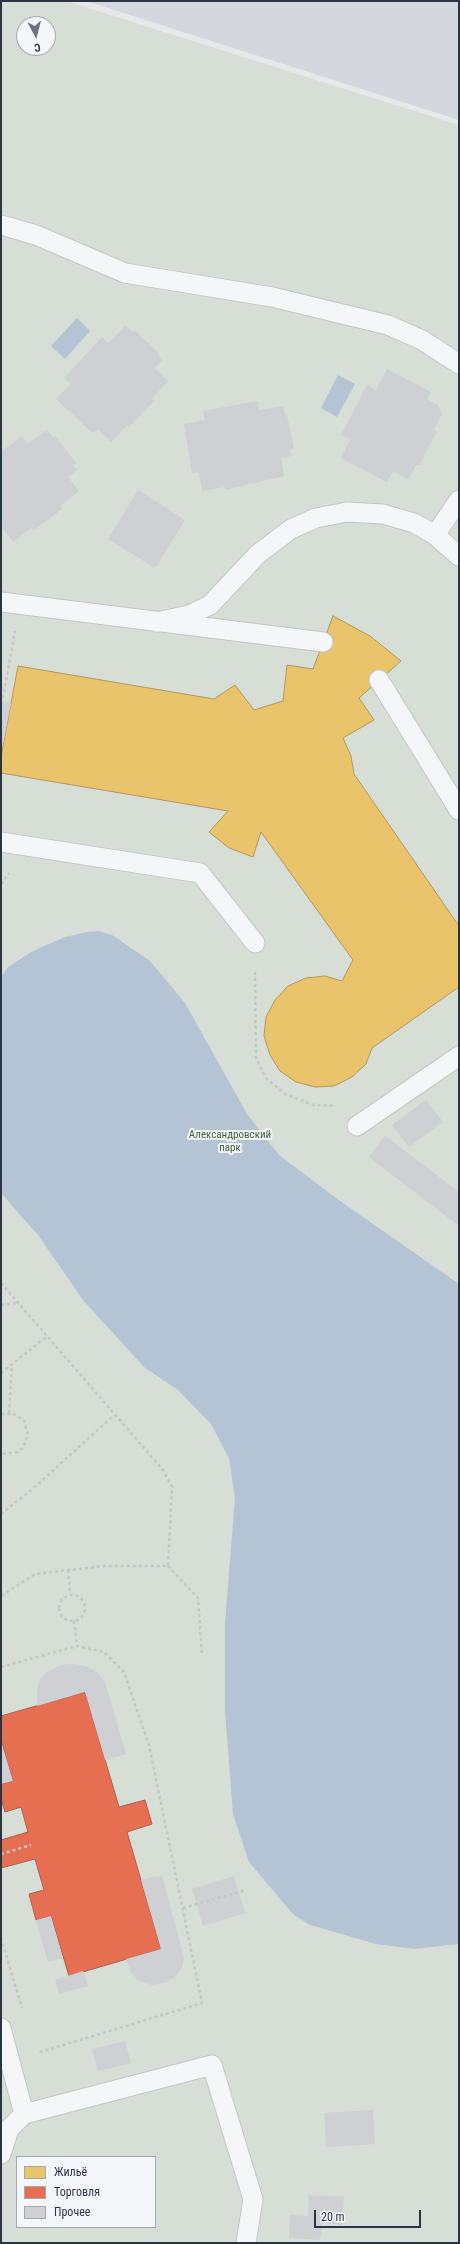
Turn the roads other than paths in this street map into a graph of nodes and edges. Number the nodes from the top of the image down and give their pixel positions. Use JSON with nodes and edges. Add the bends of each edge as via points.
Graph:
{"nodes":[{"id":1,"x":1,"y":225,"type":"edge"},
{"id":2,"x":459,"y":364,"type":"edge"},
{"id":3,"x":459,"y":500,"type":"edge"},
{"id":4,"x":435,"y":535,"type":"junction"},
{"id":5,"x":459,"y":556,"type":"edge"},
{"id":6,"x":1,"y":602,"type":"edge"},
{"id":7,"x":156,"y":622,"type":"junction"},
{"id":8,"x":323,"y":642,"type":"dead end"},
{"id":9,"x":379,"y":680,"type":"dead end"},
{"id":10,"x":459,"y":810,"type":"edge"},
{"id":11,"x":1,"y":842,"type":"edge"},
{"id":12,"x":255,"y":943,"type":"road end"},
{"id":13,"x":459,"y":1056,"type":"edge"},
{"id":14,"x":357,"y":1126,"type":"dead end"},
{"id":15,"x":1,"y":2028,"type":"edge"},
{"id":16,"x":24,"y":2114,"type":"junction"},
{"id":17,"x":1,"y":2154,"type":"edge"},
{"id":18,"x":246,"y":2243,"type":"edge"}],
"edges":[{"from":1,"to":2,"type":"lane","via":[[36,235],[125,273],[272,297],[388,325],[422,340]]},
{"from":3,"to":4,"type":"lane"},
{"from":4,"to":5,"type":"lane"},
{"from":4,"to":7,"type":"lane","via":[[414,523],[383,514],[347,512],[316,518],[291,529],[258,554],[210,605],[189,615]]},
{"from":6,"to":7,"type":"lane"},
{"from":7,"to":8,"type":"lane"},
{"from":9,"to":10,"type":"lane"},
{"from":11,"to":12,"type":"lane","via":[[200,873]]},
{"from":13,"to":14,"type":"lane"},
{"from":15,"to":16,"type":"lane"},
{"from":16,"to":17,"type":"lane","via":[[9,2129]]},
{"from":16,"to":18,"type":"lane","via":[[212,2065],[253,2199]]}]}
